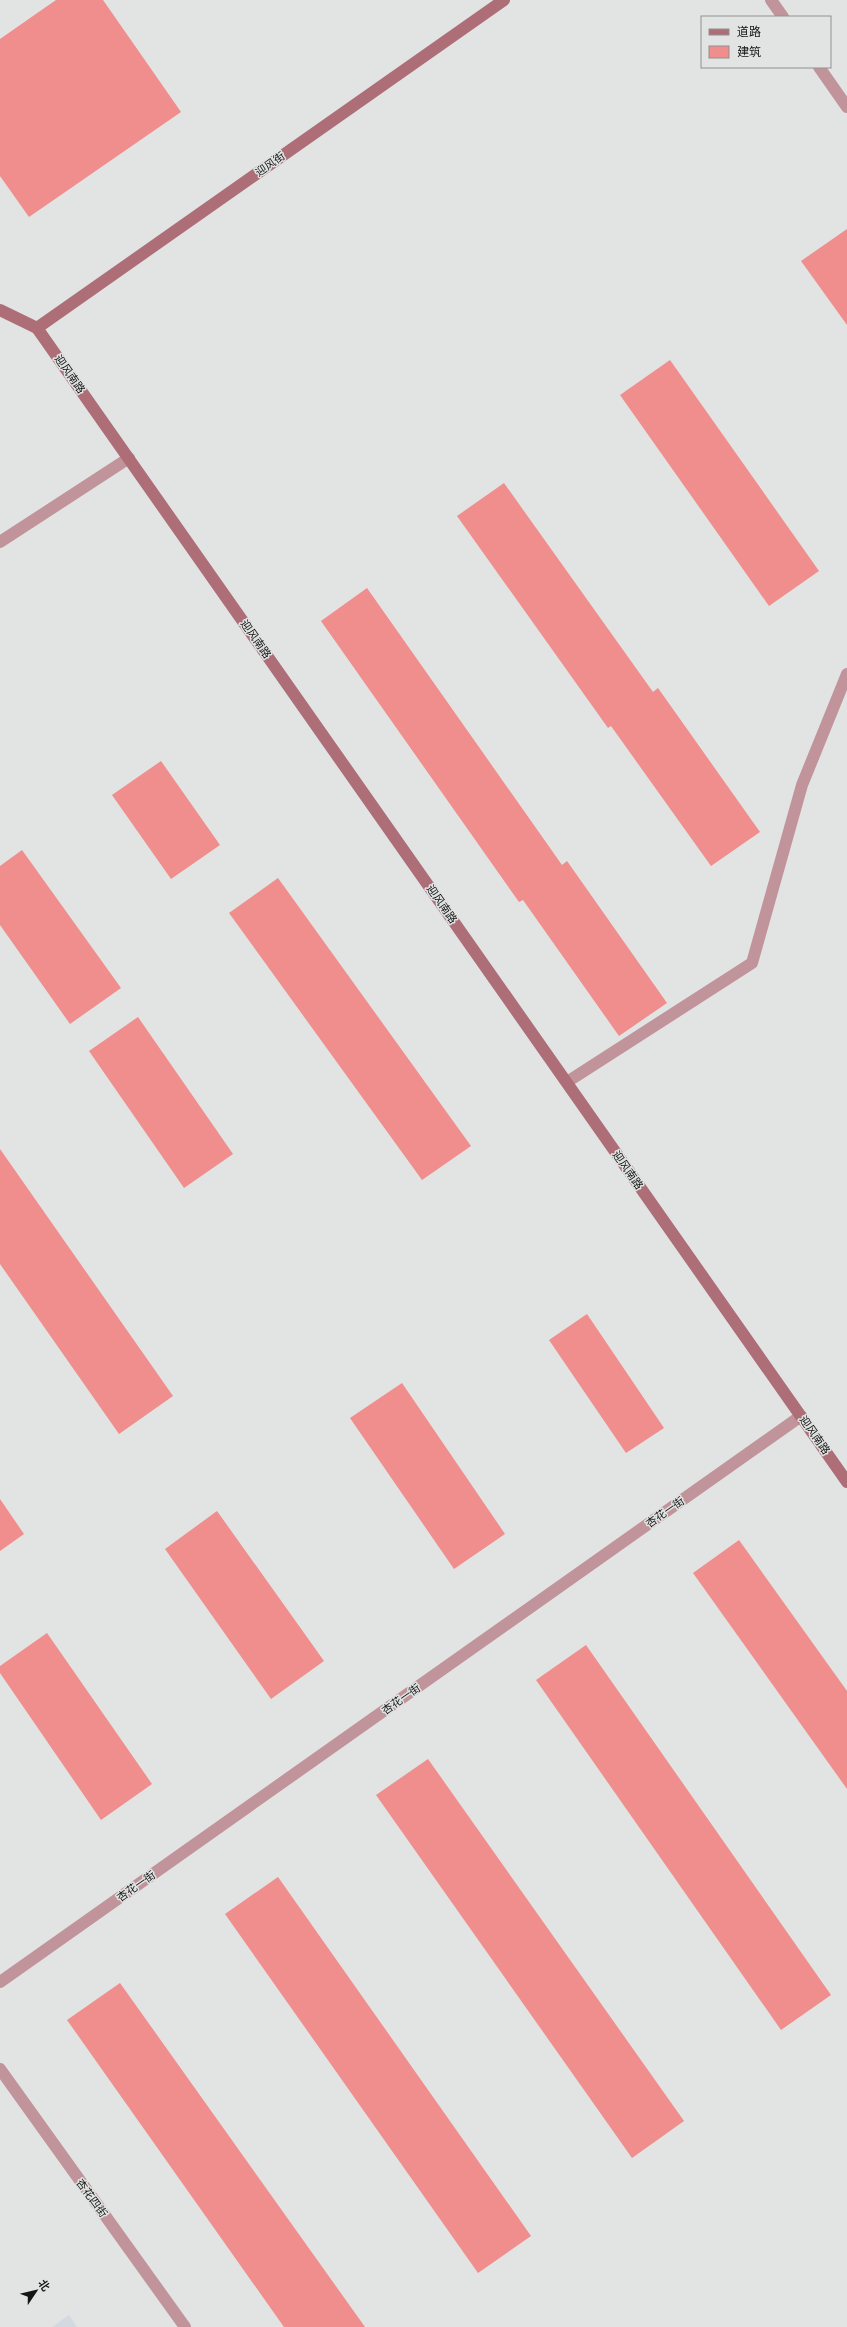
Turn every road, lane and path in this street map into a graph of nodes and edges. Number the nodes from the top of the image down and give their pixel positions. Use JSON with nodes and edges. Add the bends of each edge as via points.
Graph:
{"nodes":[{"id":1,"x":504,"y":0,"type":"edge"},
{"id":2,"x":771,"y":0,"type":"edge"},
{"id":3,"x":782,"y":16,"type":"edge"},
{"id":4,"x":819,"y":68,"type":"edge"},
{"id":5,"x":847,"y":107,"type":"edge"},
{"id":6,"x":0,"y":310,"type":"edge"},
{"id":7,"x":37,"y":328,"type":"junction"},
{"id":8,"x":129,"y":458,"type":"junction"},
{"id":9,"x":0,"y":542,"type":"edge"},
{"id":10,"x":847,"y":674,"type":"edge"},
{"id":11,"x":567,"y":1082,"type":"junction"},
{"id":12,"x":801,"y":1416,"type":"junction"},
{"id":13,"x":847,"y":1482,"type":"edge"},
{"id":14,"x":0,"y":1982,"type":"edge"},
{"id":15,"x":0,"y":2069,"type":"edge"},
{"id":16,"x":185,"y":2327,"type":"edge"}],
"edges":[{"from":1,"to":7,"type":"street","name":"迎风街"},
{"from":2,"to":3,"type":"street"},
{"from":4,"to":5,"type":"street"},
{"from":6,"to":7,"type":"street"},
{"from":7,"to":8,"type":"street","name":"迎风南路"},
{"from":8,"to":9,"type":"street"},
{"from":8,"to":11,"type":"street","name":"迎风南路"},
{"from":10,"to":11,"type":"street","via":[[802,785],[752,963]]},
{"from":11,"to":12,"type":"street","name":"迎风南路"},
{"from":12,"to":13,"type":"street","name":"迎风南路"},
{"from":12,"to":14,"type":"street","name":"杏花一街"},
{"from":15,"to":16,"type":"street","name":"杏花四街"}]}
